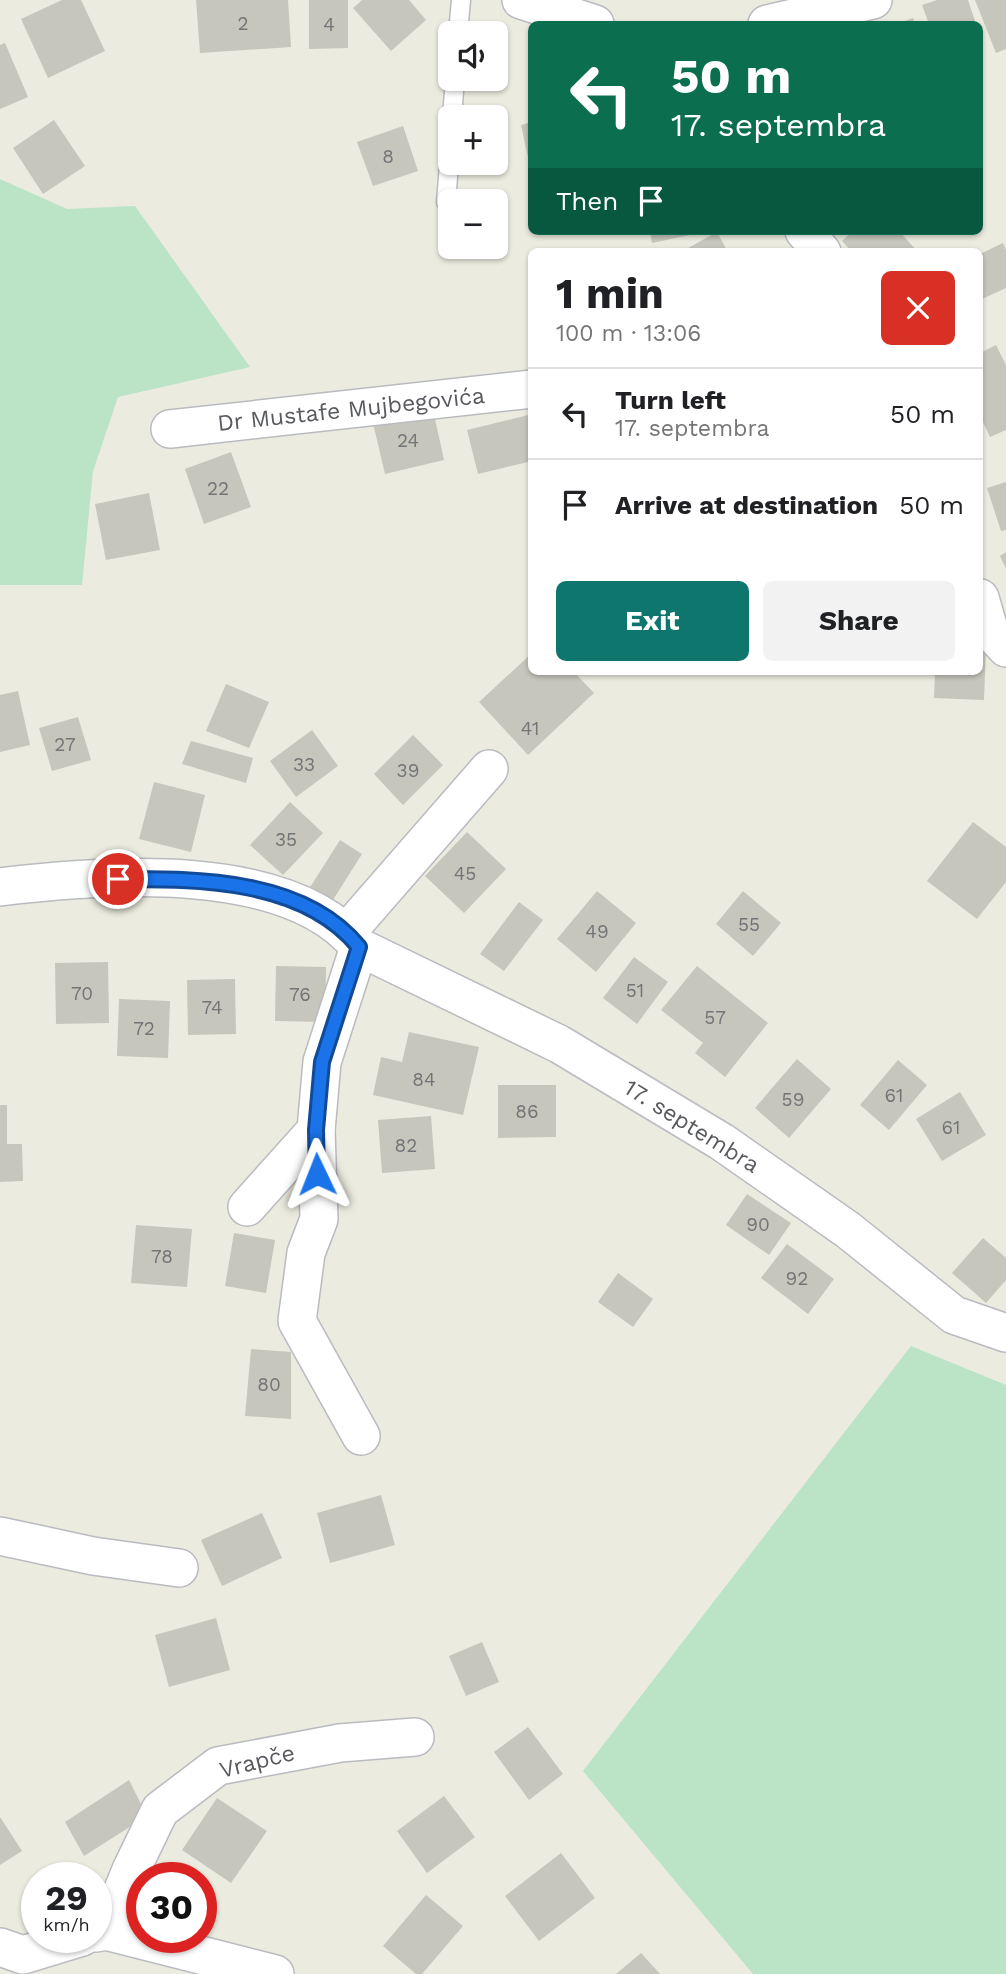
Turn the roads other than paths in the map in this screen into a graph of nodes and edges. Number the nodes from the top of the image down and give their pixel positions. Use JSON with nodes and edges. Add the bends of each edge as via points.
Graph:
{"nodes":[{"id":1,"x":461,"y":0,"type":"edge"},
{"id":2,"x":521,"y":0,"type":"edge"},
{"id":3,"x":870,"y":0,"type":"edge"},
{"id":4,"x":459,"y":21,"type":"edge"},
{"id":5,"x":586,"y":21,"type":"edge"},
{"id":6,"x":779,"y":21,"type":"edge"},
{"id":7,"x":528,"y":389,"type":"edge"},
{"id":8,"x":170,"y":429,"type":"dead end"},
{"id":9,"x":983,"y":608,"type":"edge"},
{"id":10,"x":1006,"y":648,"type":"edge"},
{"id":11,"x":489,"y":769,"type":"dead end"},
{"id":12,"x":0,"y":887,"type":"edge"},
{"id":13,"x":353,"y":939,"type":"junction"},
{"id":14,"x":316,"y":1130,"type":"junction"},
{"id":15,"x":247,"y":1207,"type":"dead end"},
{"id":16,"x":1006,"y":1333,"type":"edge"},
{"id":17,"x":361,"y":1436,"type":"dead end"},
{"id":18,"x":0,"y":1536,"type":"edge"},
{"id":19,"x":179,"y":1569,"type":"dead end"},
{"id":20,"x":415,"y":1737,"type":"dead end"},
{"id":21,"x":112,"y":1904,"type":"edge"},
{"id":22,"x":112,"y":1938,"type":"edge"},
{"id":23,"x":0,"y":1947,"type":"edge"},
{"id":24,"x":30,"y":1953,"type":"edge"},
{"id":25,"x":275,"y":1974,"type":"edge"}],
"edges":[{"from":1,"to":4,"type":"lane"},
{"from":2,"to":5,"type":"street"},
{"from":3,"to":6,"type":"street"},
{"from":7,"to":8,"type":"street","name":"Dr Mustafe Mujbegovića"},
{"from":9,"to":10,"type":"street","via":[[989,629]]},
{"from":11,"to":13,"type":"street"},
{"from":12,"to":13,"type":"street","name":"17. septembra","via":[[68,879],[169,879],[249,886],[313,908]]},
{"from":13,"to":14,"type":"street","via":[[322,1062]]},
{"from":13,"to":16,"type":"street","name":"17. septembra","via":[[571,1051],[722,1142],[848,1230],[954,1315]]},
{"from":14,"to":15,"type":"street"},
{"from":14,"to":17,"type":"street","via":[[318,1219],[306,1253],[297,1321]]},
{"from":18,"to":19,"type":"street"},
{"from":20,"to":21,"type":"street","name":"Vrapče","via":[[340,1743],[218,1766],[160,1810]]},
{"from":22,"to":25,"type":"street"},
{"from":23,"to":24,"type":"street"}]}
